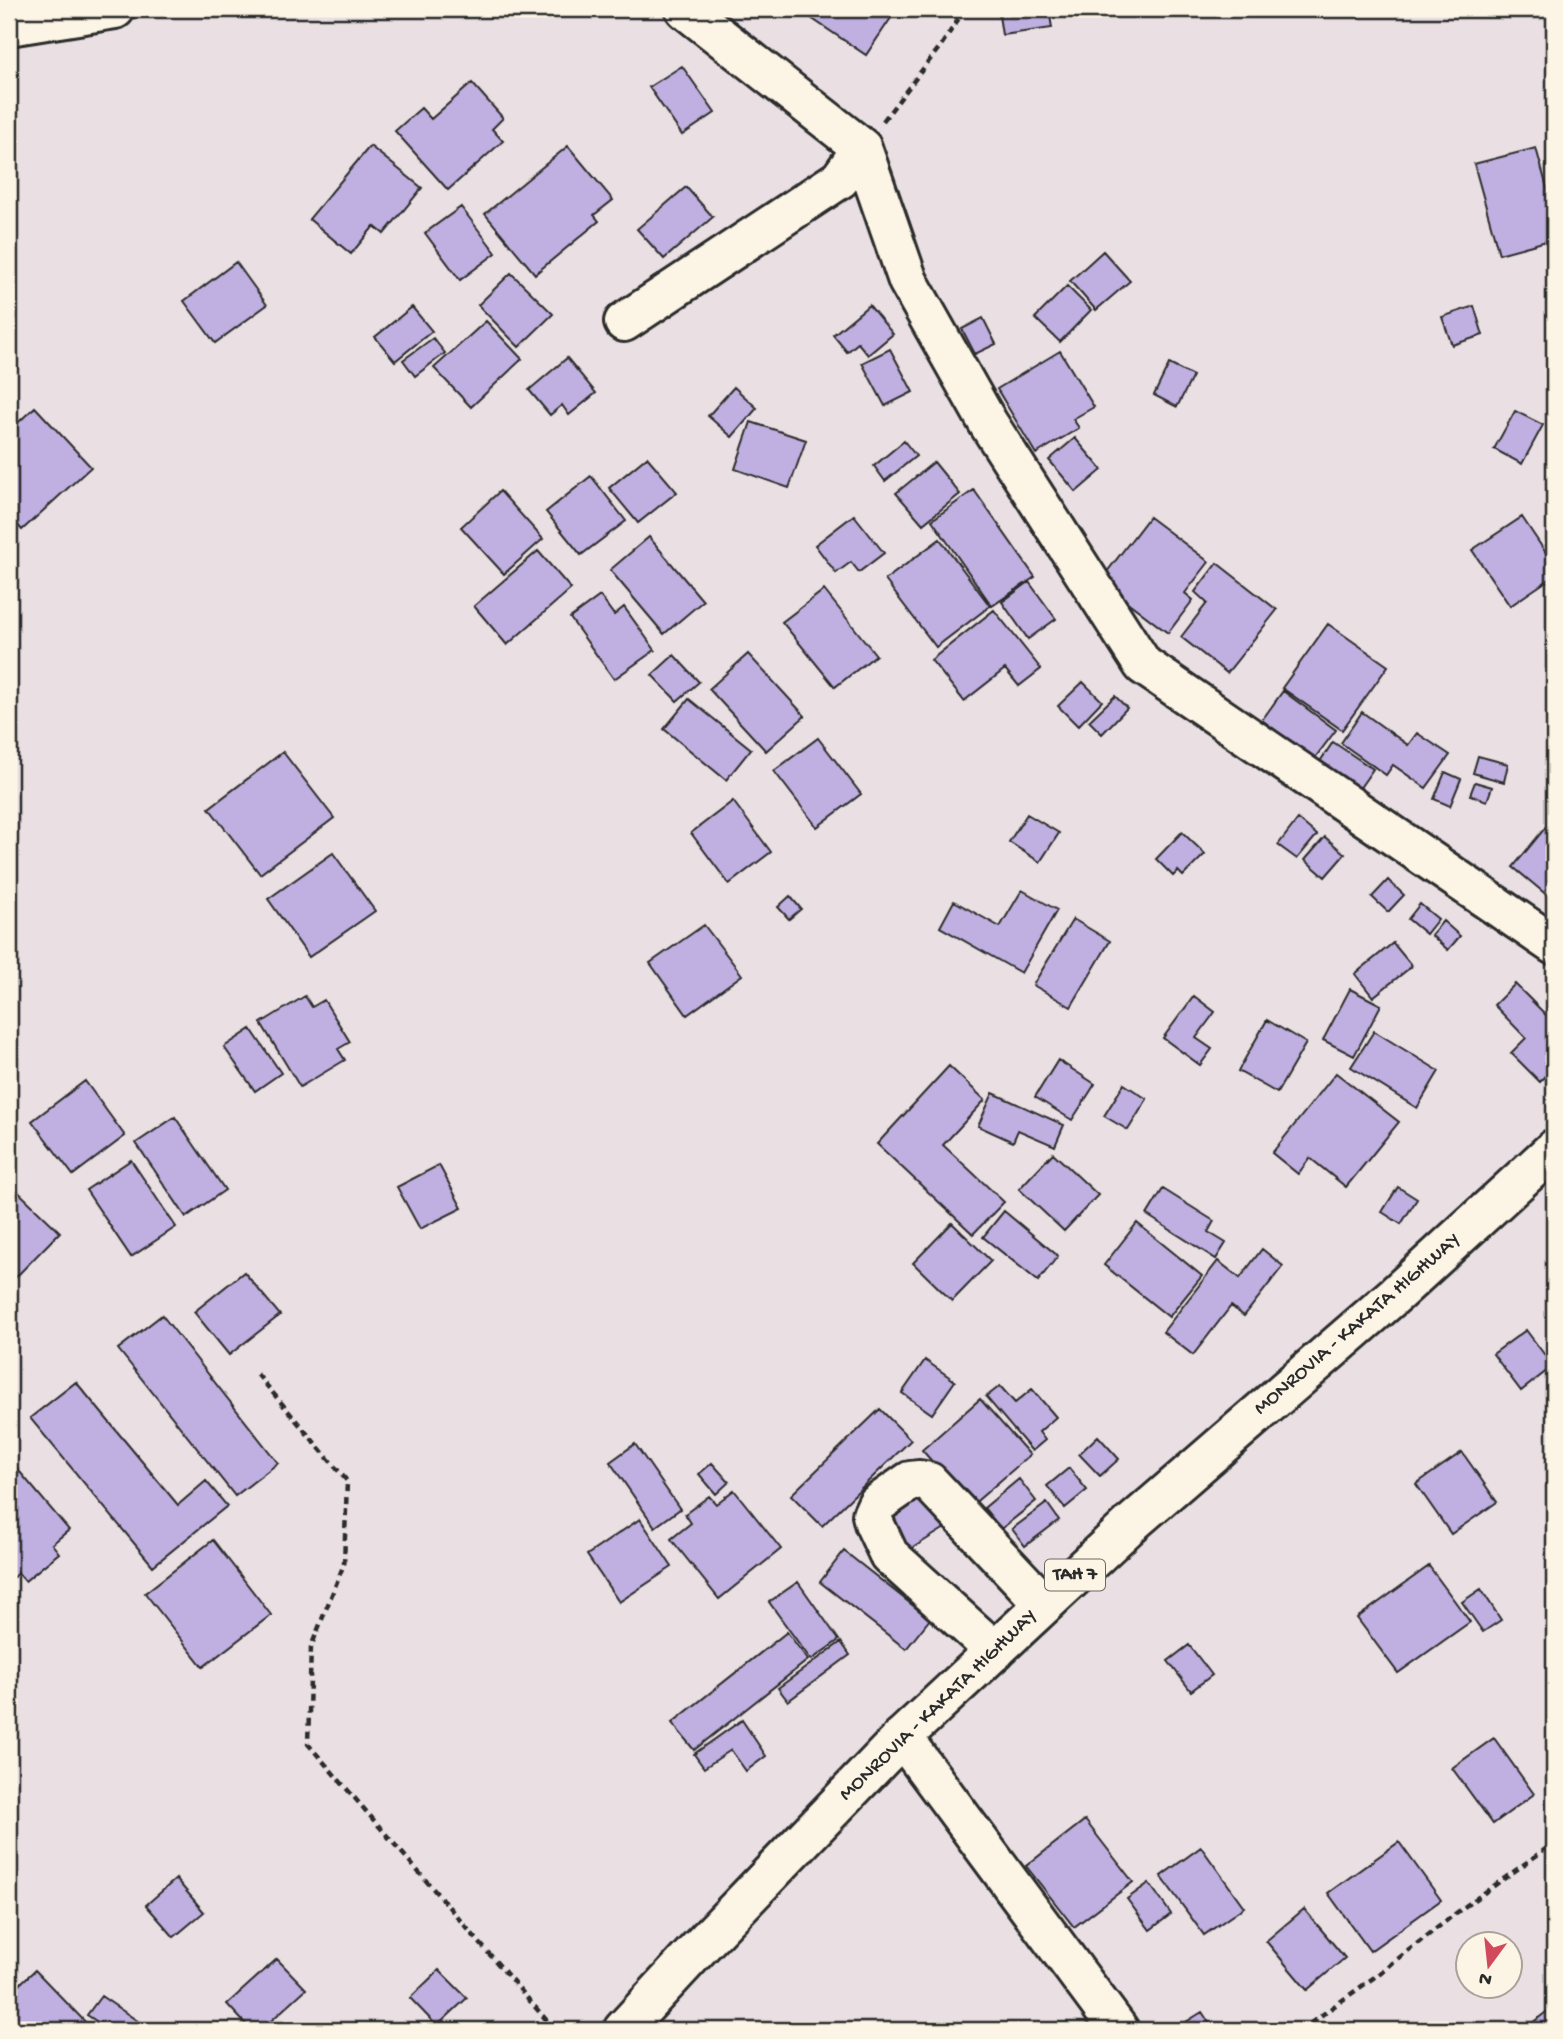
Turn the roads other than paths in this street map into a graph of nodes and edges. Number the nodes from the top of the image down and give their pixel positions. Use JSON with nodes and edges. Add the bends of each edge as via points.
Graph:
{"nodes":[{"id":1,"x":115,"y":9,"type":"edge"},
{"id":2,"x":685,"y":9,"type":"edge"},
{"id":3,"x":9,"y":26,"type":"edge"},
{"id":4,"x":862,"y":148,"type":"junction"},
{"id":5,"x":624,"y":322,"type":"dead end"},
{"id":6,"x":1554,"y":945,"type":"edge"},
{"id":7,"x":1554,"y":1149,"type":"edge"},
{"id":8,"x":1044,"y":1604,"type":"junction"},
{"id":9,"x":995,"y":1651,"type":"junction"},
{"id":10,"x":902,"y":1737,"type":"junction"},
{"id":11,"x":624,"y":2030,"type":"edge"},
{"id":12,"x":1119,"y":2030,"type":"edge"}],
"edges":[{"from":1,"to":3,"type":"main road"},
{"from":2,"to":4,"type":"main road"},
{"from":4,"to":5,"type":"main road","via":[[840,179]]},
{"from":4,"to":6,"type":"main road","via":[[908,281],[988,423],[1143,665]]},
{"from":7,"to":8,"type":"main road","name":"MONROVIA - KAKATA HIGHWAY","number":"TAH 7"},
{"from":8,"to":9,"type":"main road","name":"MONROVIA - KAKATA HIGHWAY","number":"TAH 7"},
{"from":8,"to":9,"type":"main road","via":[[929,1482],[910,1481],[877,1504],[872,1515],[889,1555]]},
{"from":9,"to":10,"type":"main road","name":"MONROVIA - KAKATA HIGHWAY","number":"TAH 7"},
{"from":10,"to":11,"type":"main road","name":"MONROVIA - KAKATA HIGHWAY","number":"TAH 7"},
{"from":10,"to":12,"type":"main road"}]}
